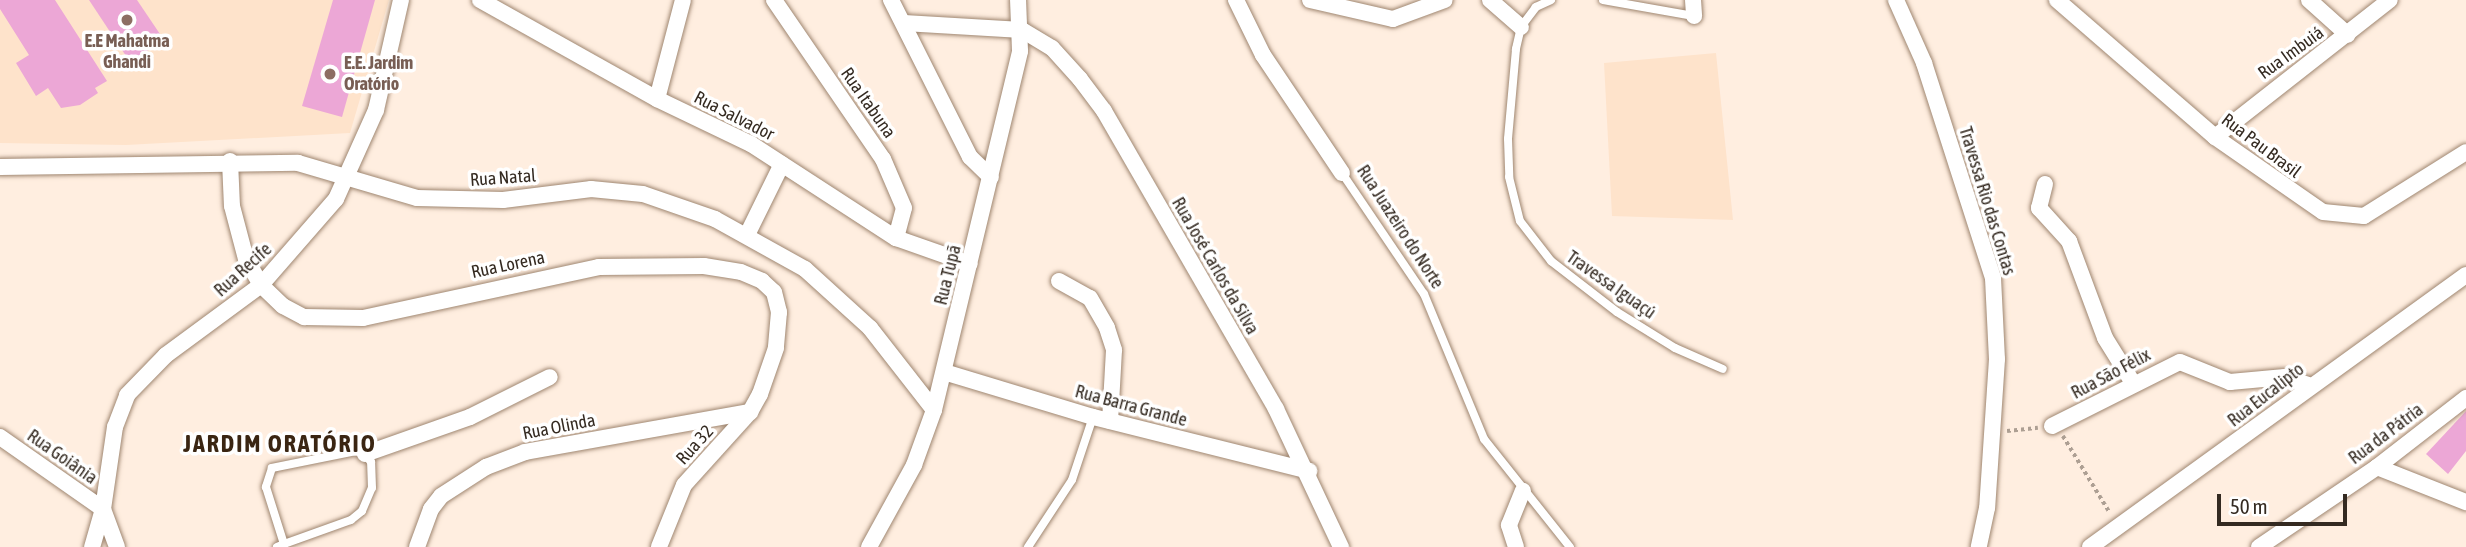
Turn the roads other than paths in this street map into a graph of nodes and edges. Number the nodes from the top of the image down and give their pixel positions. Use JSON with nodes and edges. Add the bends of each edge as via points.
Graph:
{"nodes":[{"id":1,"x":401,"y":0,"type":"edge"},
{"id":2,"x":480,"y":0,"type":"edge"},
{"id":3,"x":682,"y":0,"type":"edge"},
{"id":4,"x":774,"y":0,"type":"edge"},
{"id":5,"x":891,"y":0,"type":"edge"},
{"id":6,"x":1017,"y":0,"type":"edge"},
{"id":7,"x":1236,"y":0,"type":"edge"},
{"id":8,"x":1310,"y":0,"type":"edge"},
{"id":9,"x":1444,"y":0,"type":"edge"},
{"id":10,"x":1490,"y":0,"type":"edge"},
{"id":11,"x":1551,"y":0,"type":"edge"},
{"id":12,"x":1603,"y":0,"type":"edge"},
{"id":13,"x":1896,"y":0,"type":"edge"},
{"id":14,"x":2057,"y":0,"type":"edge"},
{"id":15,"x":2309,"y":0,"type":"edge"},
{"id":16,"x":2390,"y":0,"type":"edge"},
{"id":17,"x":1694,"y":8,"type":"edge"},
{"id":18,"x":904,"y":23,"type":"junction"},
{"id":19,"x":1521,"y":27,"type":"junction"},
{"id":20,"x":1022,"y":30,"type":"junction"},
{"id":21,"x":2348,"y":35,"type":"junction"},
{"id":22,"x":657,"y":99,"type":"junction"},
{"id":23,"x":2215,"y":137,"type":"junction"},
{"id":24,"x":2466,"y":152,"type":"edge"},
{"id":25,"x":230,"y":161,"type":"junction"},
{"id":26,"x":782,"y":164,"type":"junction"},
{"id":27,"x":0,"y":167,"type":"edge"},
{"id":28,"x":1342,"y":173,"type":"joint"},
{"id":29,"x":348,"y":175,"type":"junction"},
{"id":30,"x":991,"y":177,"type":"junction"},
{"id":31,"x":2045,"y":184,"type":"dead end"},
{"id":32,"x":747,"y":235,"type":"junction"},
{"id":33,"x":896,"y":238,"type":"junction"},
{"id":34,"x":970,"y":264,"type":"junction"},
{"id":35,"x":2466,"y":275,"type":"edge"},
{"id":36,"x":1059,"y":281,"type":"dead end"},
{"id":37,"x":261,"y":285,"type":"junction"},
{"id":38,"x":1723,"y":369,"type":"dead end"},
{"id":39,"x":943,"y":372,"type":"junction"},
{"id":40,"x":550,"y":377,"type":"dead end"},
{"id":41,"x":2133,"y":383,"type":"junction"},
{"id":42,"x":2308,"y":385,"type":"junction"},
{"id":43,"x":2466,"y":398,"type":"edge"},
{"id":44,"x":934,"y":410,"type":"junction"},
{"id":45,"x":750,"y":412,"type":"junction"},
{"id":46,"x":1093,"y":416,"type":"junction"},
{"id":47,"x":1110,"y":421,"type":"junction"},
{"id":48,"x":2054,"y":425,"type":"road end"},
{"id":49,"x":0,"y":438,"type":"edge"},
{"id":50,"x":365,"y":454,"type":"junction"},
{"id":51,"x":2377,"y":467,"type":"junction"},
{"id":52,"x":1309,"y":471,"type":"junction"},
{"id":53,"x":1523,"y":491,"type":"junction"},
{"id":54,"x":2466,"y":502,"type":"edge"},
{"id":55,"x":103,"y":509,"type":"junction"},
{"id":56,"x":281,"y":546,"type":"edge"},
{"id":57,"x":92,"y":547,"type":"edge"},
{"id":58,"x":117,"y":547,"type":"edge"},
{"id":59,"x":417,"y":547,"type":"edge"},
{"id":60,"x":660,"y":547,"type":"edge"},
{"id":61,"x":869,"y":547,"type":"edge"},
{"id":62,"x":1028,"y":547,"type":"edge"},
{"id":63,"x":1341,"y":547,"type":"edge"},
{"id":64,"x":1516,"y":547,"type":"edge"},
{"id":65,"x":1570,"y":547,"type":"edge"},
{"id":66,"x":1979,"y":547,"type":"edge"},
{"id":67,"x":2090,"y":547,"type":"edge"},
{"id":68,"x":2259,"y":547,"type":"edge"}],
"edges":[{"from":1,"to":29,"type":"street","name":"Rua Recife","via":[[376,110]]},
{"from":2,"to":22,"type":"street","name":"Rua Salvador"},
{"from":3,"to":22,"type":"street"},
{"from":4,"to":33,"type":"street","name":"Rua Itabuna","via":[[883,159],[904,208]]},
{"from":5,"to":18,"type":"street"},
{"from":6,"to":20,"type":"street","name":"Rua Tupã"},
{"from":7,"to":28,"type":"street","name":"Rua Juazeiro do Norte","via":[[1263,55]]},
{"from":8,"to":9,"type":"street","via":[[1393,19]]},
{"from":10,"to":19,"type":"street"},
{"from":11,"to":19,"type":"lane","via":[[1536,7]]},
{"from":12,"to":17,"type":"lane"},
{"from":13,"to":66,"type":"street","name":"Travessa Rio das Contas","via":[[1924,63],[1993,278],[1998,320],[1987,509]]},
{"from":14,"to":23,"type":"street","name":"Rua Pau Brasil"},
{"from":15,"to":21,"type":"street"},
{"from":16,"to":21,"type":"street","name":"Rua Imbuiá"},
{"from":18,"to":20,"type":"street"},
{"from":18,"to":30,"type":"street","via":[[970,156]]},
{"from":19,"to":38,"type":"lane","name":"Travessa Iguaçú","via":[[1508,114],[1509,177],[1520,221],[1551,261],[1617,312],[1675,348]]},
{"from":20,"to":30,"type":"street","name":"Rua Tupã"},
{"from":20,"to":52,"type":"street","name":"Rua José Carlos da Silva","via":[[1052,48],[1104,111]]},
{"from":21,"to":23,"type":"street","name":"Rua Imbuiá"},
{"from":22,"to":26,"type":"street","name":"Rua Salvador"},
{"from":23,"to":24,"type":"street","name":"Rua Pau Brasil","via":[[2304,202],[2340,216],[2364,216]]},
{"from":25,"to":27,"type":"street","name":"Rua Natal"},
{"from":25,"to":29,"type":"street","name":"Rua Natal","via":[[298,163]]},
{"from":25,"to":37,"type":"street","name":"Rua Lorena","via":[[239,238]]},
{"from":26,"to":32,"type":"street"},
{"from":26,"to":33,"type":"street","name":"Rua Salvador"},
{"from":28,"to":53,"type":"lane","name":"Rua Juazeiro do Norte","via":[[1424,294],[1484,439]]},
{"from":29,"to":32,"type":"street","name":"Rua Natal","via":[[417,198],[503,200],[591,189],[643,194]]},
{"from":29,"to":37,"type":"street","name":"Rua Recife","via":[[324,215]]},
{"from":30,"to":34,"type":"street","name":"Rua Tupã"},
{"from":31,"to":41,"type":"street","via":[[2039,208],[2070,241],[2105,338]]},
{"from":32,"to":44,"type":"street","name":"Rua Natal","via":[[805,269],[836,295],[870,328]]},
{"from":33,"to":34,"type":"street","name":"Rua Salvador"},
{"from":34,"to":39,"type":"street","name":"Rua Tupã"},
{"from":35,"to":42,"type":"street","name":"Rua Eucalipto"},
{"from":36,"to":47,"type":"street","via":[[1090,298],[1107,327],[1114,350]]},
{"from":37,"to":45,"type":"street","name":"Rua Lorena","via":[[283,306],[304,317],[327,320],[363,318],[598,267],[657,264],[740,272],[774,292],[779,312],[776,348]]},
{"from":37,"to":55,"type":"street","name":"Rua Recife","via":[[166,355],[127,395],[116,427]]},
{"from":39,"to":44,"type":"street","name":"Rua Tupã"},
{"from":39,"to":46,"type":"street","name":"Rua Barra Grande"},
{"from":40,"to":50,"type":"street","via":[[470,416]]},
{"from":41,"to":42,"type":"street","name":"Rua São Félix","via":[[2167,366],[2188,362],[2230,382],[2285,377]]},
{"from":41,"to":48,"type":"street","name":"Rua São Félix"},
{"from":42,"to":67,"type":"street","name":"Rua Eucalipto","via":[[2191,477]]},
{"from":43,"to":51,"type":"street","name":"Rua da Pátria"},
{"from":44,"to":61,"type":"street","name":"Rua Tupã","via":[[914,464]]},
{"from":45,"to":59,"type":"street","name":"Rua Olinda","via":[[525,452],[486,467],[441,496],[431,509]]},
{"from":45,"to":60,"type":"street","name":"Rua 32","via":[[684,485]]},
{"from":46,"to":47,"type":"street","name":"Rua Barra Grande"},
{"from":46,"to":62,"type":"lane","via":[[1072,480]]},
{"from":47,"to":52,"type":"street","name":"Rua Barra Grande"},
{"from":49,"to":55,"type":"street","name":"Rua Goiânia"},
{"from":50,"to":56,"type":"lane","via":[[372,488],[362,511],[351,520]]},
{"from":50,"to":56,"type":"lane","via":[[356,451],[272,468],[266,487]]},
{"from":51,"to":54,"type":"street"},
{"from":51,"to":68,"type":"street","name":"Rua da Pátria"},
{"from":52,"to":63,"type":"street","name":"Rua José Carlos da Silva"},
{"from":53,"to":64,"type":"street","via":[[1509,525]]},
{"from":53,"to":65,"type":"lane","name":"Rua Juazeiro do Norte"},
{"from":55,"to":57,"type":"street"},
{"from":55,"to":58,"type":"street","name":"Rua Recife"}]}
